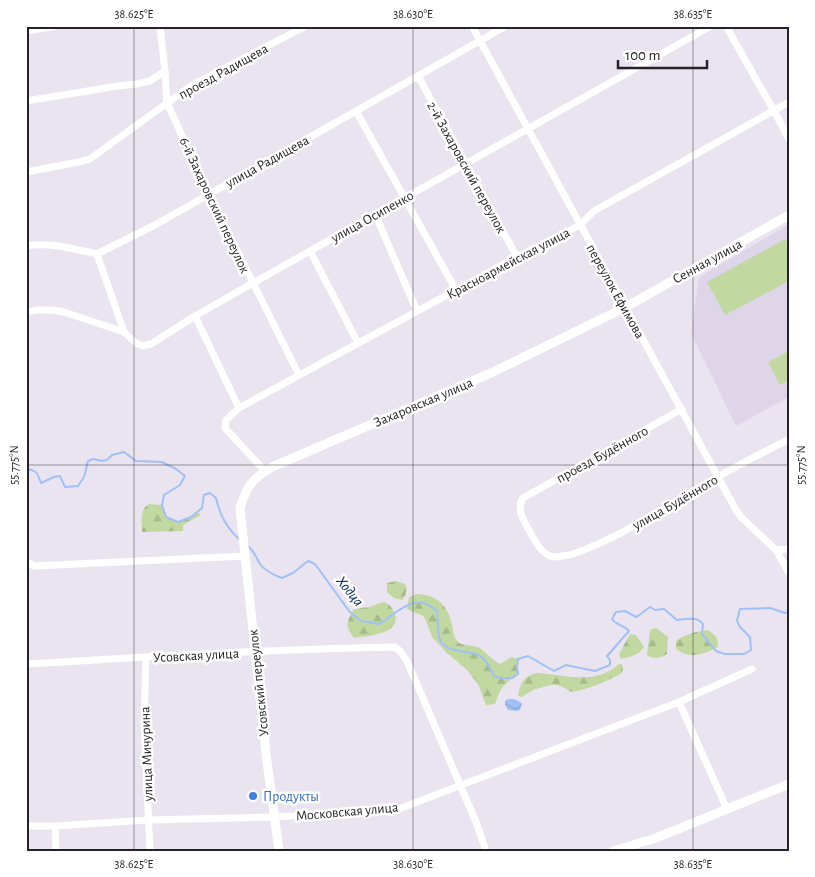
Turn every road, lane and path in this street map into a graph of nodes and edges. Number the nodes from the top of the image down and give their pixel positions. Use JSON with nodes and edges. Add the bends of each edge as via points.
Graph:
{"nodes":[{"id":1,"x":57,"y":26,"type":"edge"},
{"id":2,"x":160,"y":26,"type":"edge"},
{"id":3,"x":306,"y":26,"type":"edge"},
{"id":4,"x":472,"y":26,"type":"edge"},
{"id":5,"x":506,"y":26,"type":"edge"},
{"id":6,"x":711,"y":26,"type":"edge"},
{"id":7,"x":726,"y":26,"type":"edge"},
{"id":8,"x":26,"y":31,"type":"edge"},
{"id":9,"x":480,"y":41,"type":"junction"},
{"id":10,"x":165,"y":71,"type":"junction"},
{"id":11,"x":418,"y":76,"type":"junction"},
{"id":12,"x":26,"y":101,"type":"edge"},
{"id":13,"x":789,"y":102,"type":"edge"},
{"id":14,"x":167,"y":103,"type":"junction"},
{"id":15,"x":356,"y":111,"type":"junction"},
{"id":16,"x":774,"y":111,"type":"junction"},
{"id":17,"x":528,"y":129,"type":"junction"},
{"id":18,"x":789,"y":139,"type":"edge"},
{"id":19,"x":465,"y":165,"type":"junction"},
{"id":20,"x":26,"y":172,"type":"edge"},
{"id":21,"x":209,"y":194,"type":"junction"},
{"id":22,"x":404,"y":198,"type":"junction"},
{"id":23,"x":375,"y":214,"type":"junction"},
{"id":24,"x":789,"y":215,"type":"edge"},
{"id":25,"x":580,"y":225,"type":"junction"},
{"id":26,"x":26,"y":246,"type":"edge"},
{"id":27,"x":310,"y":251,"type":"junction"},
{"id":28,"x":97,"y":254,"type":"junction"},
{"id":29,"x":517,"y":257,"type":"junction"},
{"id":30,"x":252,"y":283,"type":"junction"},
{"id":31,"x":456,"y":290,"type":"junction"},
{"id":32,"x":626,"y":307,"type":"junction"},
{"id":33,"x":417,"y":311,"type":"junction"},
{"id":34,"x":26,"y":312,"type":"edge"},
{"id":35,"x":195,"y":316,"type":"junction"},
{"id":36,"x":124,"y":332,"type":"junction"},
{"id":37,"x":358,"y":343,"type":"junction"},
{"id":38,"x":299,"y":375,"type":"junction"},
{"id":39,"x":239,"y":408,"type":"junction"},
{"id":40,"x":682,"y":409,"type":"junction"},
{"id":41,"x":789,"y":439,"type":"edge"},
{"id":42,"x":265,"y":471,"type":"junction"},
{"id":43,"x":718,"y":476,"type":"junction"},
{"id":44,"x":241,"y":515,"type":"joint"},
{"id":45,"x":789,"y":549,"type":"edge"},
{"id":46,"x":776,"y":550,"type":"junction"},
{"id":47,"x":245,"y":552,"type":"junction"},
{"id":48,"x":558,"y":557,"type":"joint"},
{"id":49,"x":26,"y":562,"type":"edge"},
{"id":50,"x":789,"y":573,"type":"edge"},
{"id":51,"x":255,"y":652,"type":"junction"},
{"id":52,"x":146,"y":657,"type":"junction"},
{"id":53,"x":26,"y":664,"type":"edge"},
{"id":54,"x":752,"y":669,"type":"dead end"},
{"id":55,"x":678,"y":702,"type":"junction"},
{"id":56,"x":789,"y":784,"type":"edge"},
{"id":57,"x":461,"y":786,"type":"junction"},
{"id":58,"x":727,"y":810,"type":"junction"},
{"id":59,"x":274,"y":817,"type":"junction"},
{"id":60,"x":148,"y":820,"type":"junction"},
{"id":61,"x":26,"y":826,"type":"edge"},
{"id":62,"x":55,"y":826,"type":"junction"},
{"id":63,"x":56,"y":851,"type":"edge"},
{"id":64,"x":150,"y":851,"type":"edge"},
{"id":65,"x":279,"y":851,"type":"edge"},
{"id":66,"x":486,"y":851,"type":"edge"},
{"id":67,"x":613,"y":851,"type":"edge"}],
"edges":[{"from":1,"to":8,"type":"street"},
{"from":2,"to":10,"type":"street","name":"6-й Захаровский переулок"},
{"from":3,"to":14,"type":"street","name":"проезд Радищева","via":[[192,86]]},
{"from":4,"to":9,"type":"street","name":"переулок Ефимова"},
{"from":5,"to":9,"type":"street","name":"улица Радищева"},
{"from":6,"to":17,"type":"street","name":"улица Осипенко"},
{"from":7,"to":16,"type":"street"},
{"from":9,"to":11,"type":"street","name":"улица Радищева"},
{"from":9,"to":17,"type":"street","name":"переулок Ефимова"},
{"from":10,"to":12,"type":"street","via":[[150,81],[137,84]]},
{"from":10,"to":14,"type":"street","name":"6-й Захаровский переулок"},
{"from":11,"to":15,"type":"street","name":"улица Радищева"},
{"from":11,"to":19,"type":"street","name":"2-й Захаровский переулок"},
{"from":13,"to":16,"type":"street","name":"Красноармейская улица"},
{"from":14,"to":20,"type":"street","name":"проезд Радищева","via":[[90,159]]},
{"from":14,"to":21,"type":"street","name":"6-й Захаровский переулок"},
{"from":15,"to":21,"type":"street","name":"улица Радищева"},
{"from":15,"to":22,"type":"street"},
{"from":16,"to":18,"type":"street"},
{"from":16,"to":25,"type":"street","name":"Красноармейская улица","via":[[594,211]]},
{"from":17,"to":19,"type":"street","name":"улица Осипенко"},
{"from":17,"to":25,"type":"street","name":"переулок Ефимова"},
{"from":19,"to":22,"type":"street","name":"улица Осипенко"},
{"from":19,"to":29,"type":"street","name":"2-й Захаровский переулок"},
{"from":21,"to":28,"type":"street","name":"улица Радищева"},
{"from":21,"to":30,"type":"street","name":"6-й Захаровский переулок"},
{"from":22,"to":23,"type":"street","name":"улица Осипенко"},
{"from":22,"to":31,"type":"street"},
{"from":23,"to":27,"type":"street","name":"улица Осипенко"},
{"from":23,"to":33,"type":"street"},
{"from":24,"to":32,"type":"street","name":"Сенная улица"},
{"from":25,"to":29,"type":"street","name":"Красноармейская улица"},
{"from":25,"to":32,"type":"street","name":"переулок Ефимова"},
{"from":26,"to":28,"type":"street","via":[[55,245]]},
{"from":27,"to":30,"type":"street","name":"улица Осипенко"},
{"from":27,"to":37,"type":"street"},
{"from":28,"to":36,"type":"street"},
{"from":29,"to":31,"type":"street","name":"Красноармейская улица"},
{"from":30,"to":35,"type":"street","name":"улица Осипенко"},
{"from":30,"to":38,"type":"street","name":"6-й Захаровский переулок"},
{"from":31,"to":33,"type":"street","name":"Красноармейская улица"},
{"from":32,"to":40,"type":"street","name":"переулок Ефимова"},
{"from":32,"to":42,"type":"street","name":"Захаровская улица","via":[[491,373]]},
{"from":33,"to":37,"type":"street","name":"Красноармейская улица"},
{"from":34,"to":36,"type":"street","name":"улица Осипенко","via":[[52,310]]},
{"from":35,"to":36,"type":"street","name":"улица Осипенко","via":[[143,346]]},
{"from":35,"to":39,"type":"street"},
{"from":37,"to":38,"type":"street","name":"Красноармейская улица"},
{"from":38,"to":39,"type":"street","name":"Красноармейская улица"},
{"from":39,"to":42,"type":"street","name":"Красноармейская улица","via":[[226,420],[226,428]]},
{"from":40,"to":43,"type":"street","name":"переулок Ефимова"},
{"from":40,"to":48,"type":"street","name":"проезд Будённого","via":[[522,498],[520,510],[536,543],[544,552]]},
{"from":41,"to":43,"type":"street","name":"улица Будённого"},
{"from":42,"to":44,"type":"street","name":"Захаровская улица","via":[[247,490],[240,508]]},
{"from":43,"to":46,"type":"street","name":"переулок Ефимова","via":[[743,519]]},
{"from":43,"to":48,"type":"street","name":"улица Будённого","via":[[601,543]]},
{"from":44,"to":47,"type":"street","name":"Усовский переулок"},
{"from":45,"to":46,"type":"street"},
{"from":46,"to":50,"type":"street","name":"переулок Ефимова"},
{"from":47,"to":49,"type":"street","via":[[34,566]]},
{"from":47,"to":51,"type":"street","name":"Усовский переулок"},
{"from":51,"to":52,"type":"street","name":"Усовская улица"},
{"from":51,"to":57,"type":"street","name":"Усовская улица","via":[[395,647],[407,661]]},
{"from":51,"to":59,"type":"street","name":"Усовский переулок"},
{"from":52,"to":53,"type":"street","name":"Усовская улица"},
{"from":52,"to":60,"type":"street","name":"улица Мичурина","via":[[144,724]]},
{"from":54,"to":55,"type":"street","name":"Московская улица"},
{"from":55,"to":57,"type":"street","name":"Московская улица"},
{"from":55,"to":58,"type":"street"},
{"from":56,"to":58,"type":"street"},
{"from":57,"to":59,"type":"street","name":"Московская улица","via":[[396,810]]},
{"from":57,"to":66,"type":"street"},
{"from":58,"to":67,"type":"street"},
{"from":59,"to":60,"type":"street","name":"Московская улица"},
{"from":59,"to":65,"type":"street","name":"Усовский переулок"},
{"from":60,"to":62,"type":"street","name":"Московская улица"},
{"from":60,"to":64,"type":"street","name":"улица Мичурина"},
{"from":61,"to":62,"type":"street","name":"Московская улица"},
{"from":62,"to":63,"type":"street"}]}
